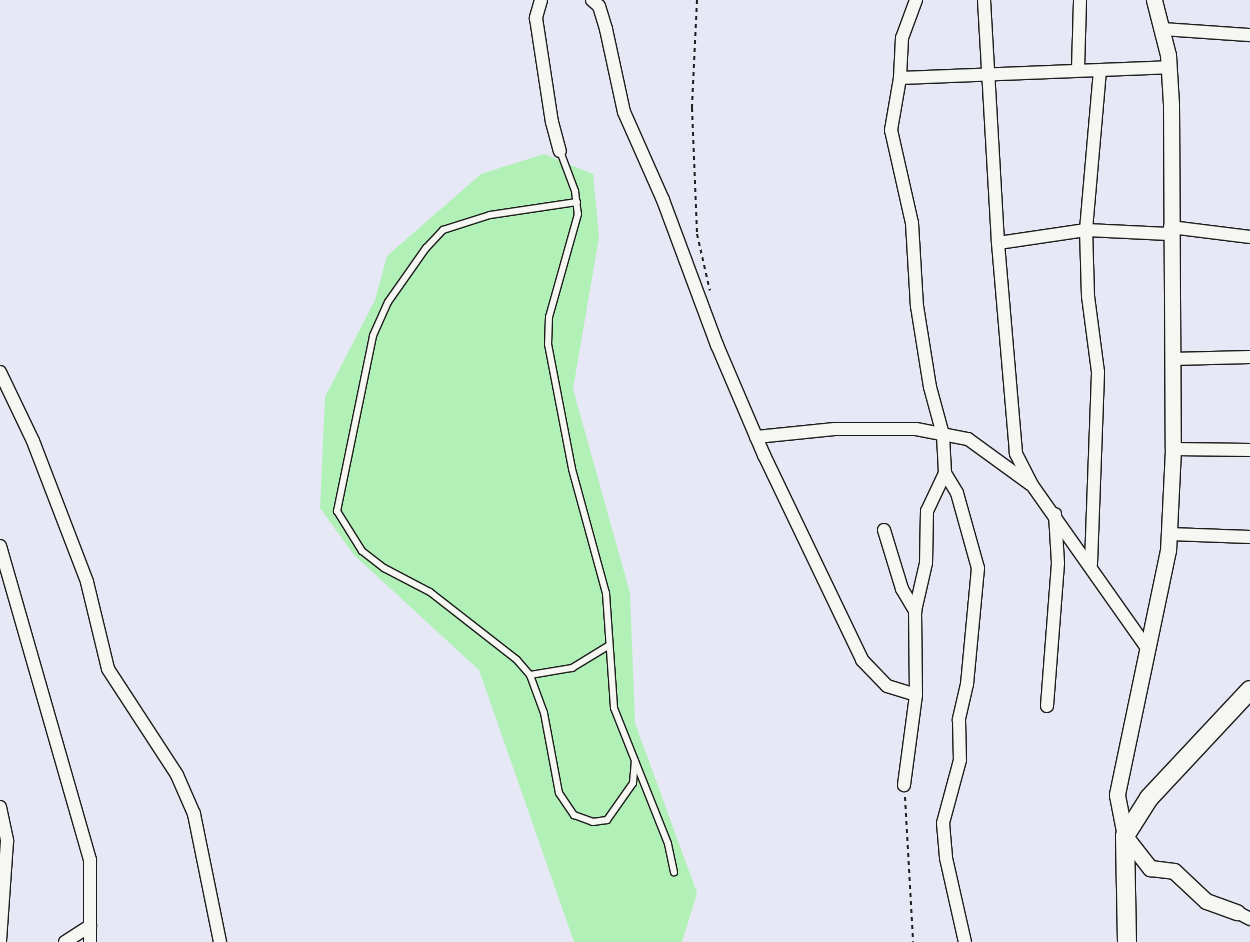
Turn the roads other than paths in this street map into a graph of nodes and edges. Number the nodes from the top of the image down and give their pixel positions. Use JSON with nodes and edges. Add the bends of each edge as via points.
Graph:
{"nodes":[{"id":1,"x":541,"y":0,"type":"edge"},
{"id":2,"x":592,"y":0,"type":"edge"},
{"id":3,"x":916,"y":0,"type":"edge"},
{"id":4,"x":984,"y":0,"type":"edge"},
{"id":5,"x":1080,"y":0,"type":"edge"},
{"id":6,"x":1154,"y":0,"type":"edge"},
{"id":7,"x":1161,"y":29,"type":"junction"},
{"id":8,"x":1250,"y":35,"type":"edge"},
{"id":9,"x":1169,"y":67,"type":"junction"},
{"id":10,"x":1078,"y":69,"type":"junction"},
{"id":11,"x":1100,"y":71,"type":"junction"},
{"id":12,"x":988,"y":74,"type":"junction"},
{"id":13,"x":900,"y":78,"type":"junction"},
{"id":14,"x":560,"y":151,"type":"joint"},
{"id":15,"x":577,"y":202,"type":"junction"},
{"id":16,"x":1086,"y":230,"type":"junction"},
{"id":17,"x":1170,"y":230,"type":"junction"},
{"id":18,"x":1250,"y":237,"type":"edge"},
{"id":19,"x":998,"y":242,"type":"junction"},
{"id":20,"x":1250,"y":357,"type":"edge"},
{"id":21,"x":1172,"y":359,"type":"junction"},
{"id":22,"x":0,"y":372,"type":"edge"},
{"id":23,"x":944,"y":435,"type":"junction"},
{"id":24,"x":756,"y":437,"type":"junction"},
{"id":25,"x":1173,"y":449,"type":"junction"},
{"id":26,"x":1250,"y":450,"type":"edge"},
{"id":27,"x":946,"y":473,"type":"junction"},
{"id":28,"x":1032,"y":485,"type":"junction"},
{"id":29,"x":1055,"y":514,"type":"junction"},
{"id":30,"x":884,"y":530,"type":"dead end"},
{"id":31,"x":1168,"y":534,"type":"junction"},
{"id":32,"x":1250,"y":537,"type":"edge"},
{"id":33,"x":0,"y":546,"type":"edge"},
{"id":34,"x":1091,"y":564,"type":"junction"},
{"id":35,"x":915,"y":611,"type":"junction"},
{"id":36,"x":608,"y":646,"type":"junction"},
{"id":37,"x":1148,"y":648,"type":"junction"},
{"id":38,"x":530,"y":675,"type":"junction"},
{"id":39,"x":1250,"y":690,"type":"edge"},
{"id":40,"x":916,"y":695,"type":"junction"},
{"id":41,"x":1047,"y":706,"type":"dead end"},
{"id":42,"x":634,"y":761,"type":"junction"},
{"id":43,"x":904,"y":785,"type":"road end"},
{"id":44,"x":0,"y":807,"type":"edge"},
{"id":45,"x":1125,"y":836,"type":"junction"},
{"id":46,"x":674,"y":872,"type":"dead end"},
{"id":47,"x":1244,"y":916,"type":"edge"},
{"id":48,"x":90,"y":926,"type":"junction"},
{"id":49,"x":0,"y":942,"type":"edge"},
{"id":50,"x":65,"y":942,"type":"edge"},
{"id":51,"x":90,"y":942,"type":"edge"},
{"id":52,"x":220,"y":942,"type":"edge"},
{"id":53,"x":965,"y":942,"type":"edge"},
{"id":54,"x":1127,"y":942,"type":"edge"}],
"edges":[{"from":1,"to":14,"type":"street","via":[[536,18],[552,122]]},
{"from":2,"to":24,"type":"street","via":[[599,6],[606,29],[624,112],[664,200],[717,345]]},
{"from":3,"to":13,"type":"street","via":[[902,38]]},
{"from":4,"to":12,"type":"street"},
{"from":5,"to":10,"type":"street"},
{"from":6,"to":7,"type":"street"},
{"from":7,"to":8,"type":"street"},
{"from":7,"to":9,"type":"street"},
{"from":9,"to":11,"type":"street"},
{"from":9,"to":17,"type":"street"},
{"from":10,"to":11,"type":"street"},
{"from":10,"to":12,"type":"street"},
{"from":11,"to":16,"type":"street"},
{"from":12,"to":13,"type":"street"},
{"from":12,"to":19,"type":"street"},
{"from":13,"to":23,"type":"street","via":[[891,130],[912,223],[917,306],[930,387]]},
{"from":14,"to":15,"type":"lane"},
{"from":15,"to":36,"type":"lane","via":[[578,214],[549,316],[548,344],[572,469],[604,585]]},
{"from":15,"to":38,"type":"lane","via":[[490,215],[443,230],[426,248],[388,302],[373,336],[337,511],[362,551],[384,568],[430,592],[517,660]]},
{"from":16,"to":17,"type":"street"},
{"from":16,"to":19,"type":"street"},
{"from":16,"to":34,"type":"street","via":[[1098,372]]},
{"from":17,"to":18,"type":"street"},
{"from":17,"to":21,"type":"street"},
{"from":19,"to":28,"type":"street","via":[[1016,453]]},
{"from":20,"to":21,"type":"street"},
{"from":21,"to":25,"type":"street"},
{"from":22,"to":52,"type":"street","via":[[33,441],[87,582],[108,669],[178,775],[194,814]]},
{"from":23,"to":24,"type":"street","via":[[916,429],[835,429]]},
{"from":23,"to":27,"type":"street"},
{"from":23,"to":28,"type":"street","via":[[968,439]]},
{"from":24,"to":40,"type":"street","via":[[862,660],[887,686]]},
{"from":25,"to":26,"type":"street"},
{"from":25,"to":31,"type":"street"},
{"from":27,"to":35,"type":"street","via":[[928,511],[926,562]]},
{"from":27,"to":53,"type":"street","via":[[957,493],[978,568],[967,684],[959,720],[960,760],[943,823],[946,858]]},
{"from":28,"to":29,"type":"street"},
{"from":29,"to":34,"type":"street"},
{"from":29,"to":41,"type":"street","via":[[1058,563]]},
{"from":30,"to":35,"type":"street","via":[[902,589]]},
{"from":31,"to":32,"type":"street"},
{"from":31,"to":37,"type":"street"},
{"from":33,"to":48,"type":"street","via":[[90,860]]},
{"from":34,"to":37,"type":"street"},
{"from":35,"to":40,"type":"street"},
{"from":36,"to":38,"type":"lane","via":[[572,668]]},
{"from":36,"to":42,"type":"lane","via":[[614,708]]},
{"from":37,"to":45,"type":"street","via":[[1117,795]]},
{"from":38,"to":42,"type":"lane","via":[[544,713],[560,793],[574,815],[593,822],[607,820],[632,783]]},
{"from":39,"to":45,"type":"main road","via":[[1167,776]]},
{"from":40,"to":43,"type":"street"},
{"from":42,"to":46,"type":"lane","via":[[668,844]]},
{"from":44,"to":49,"type":"street","via":[[7,840]]},
{"from":45,"to":47,"type":"street","via":[[1150,868],[1174,871],[1206,901]]},
{"from":45,"to":54,"type":"main road"},
{"from":48,"to":50,"type":"street"},
{"from":48,"to":51,"type":"street"}]}
